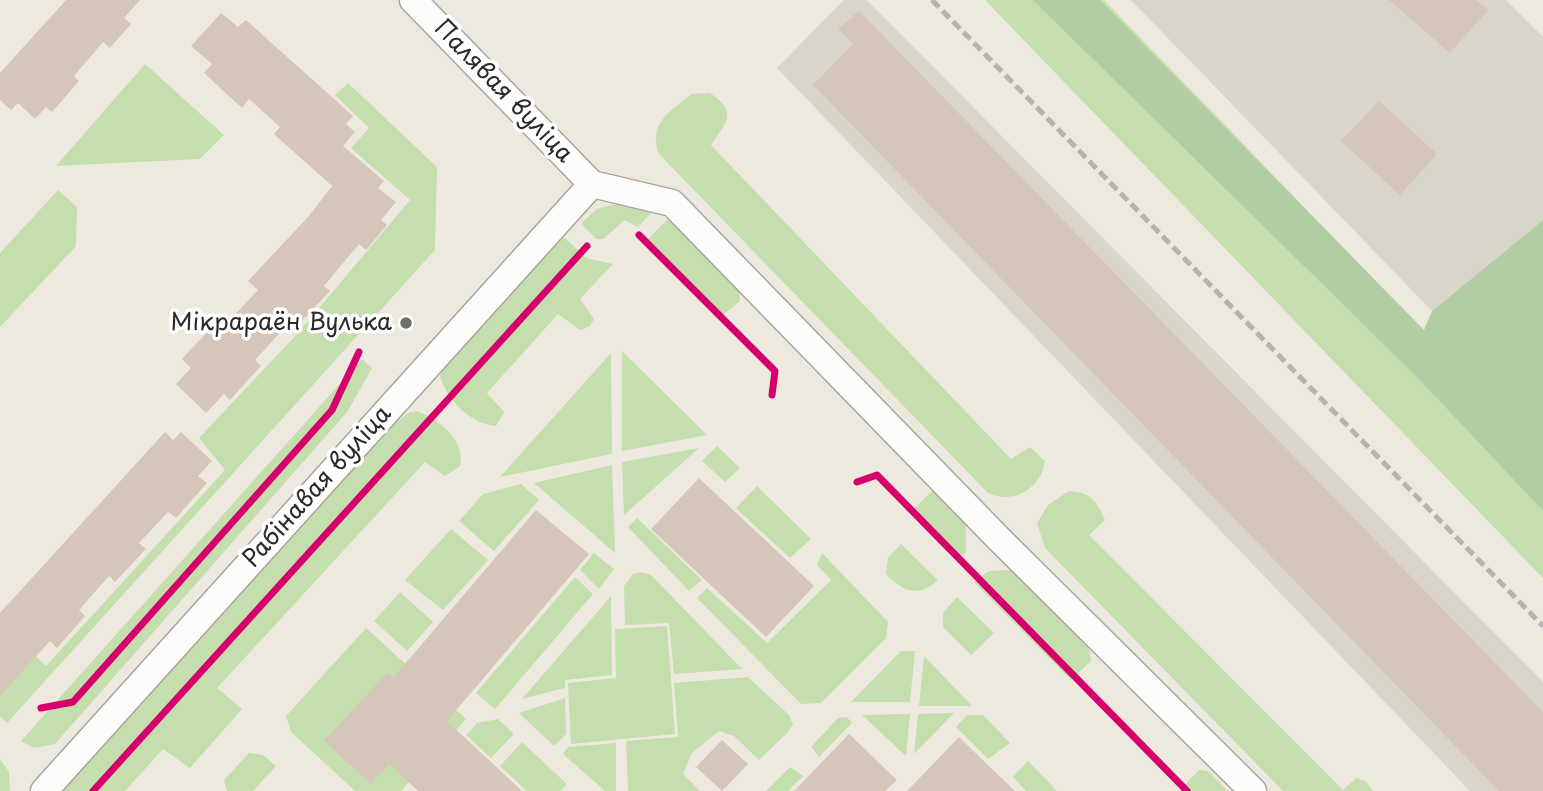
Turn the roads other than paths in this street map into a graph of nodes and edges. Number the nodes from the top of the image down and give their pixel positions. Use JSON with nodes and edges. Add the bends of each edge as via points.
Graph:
{"nodes":[{"id":1,"x":413,"y":0,"type":"edge"},
{"id":2,"x":592,"y":184,"type":"junction"},
{"id":3,"x":44,"y":791,"type":"edge"},
{"id":4,"x":1253,"y":791,"type":"edge"}],
"edges":[{"from":1,"to":2,"type":"street","name":"Палявая вуліца"},
{"from":2,"to":3,"type":"street","name":"Рабінавая вуліца"},
{"from":2,"to":4,"type":"street","via":[[672,203],[999,539]]}]}
